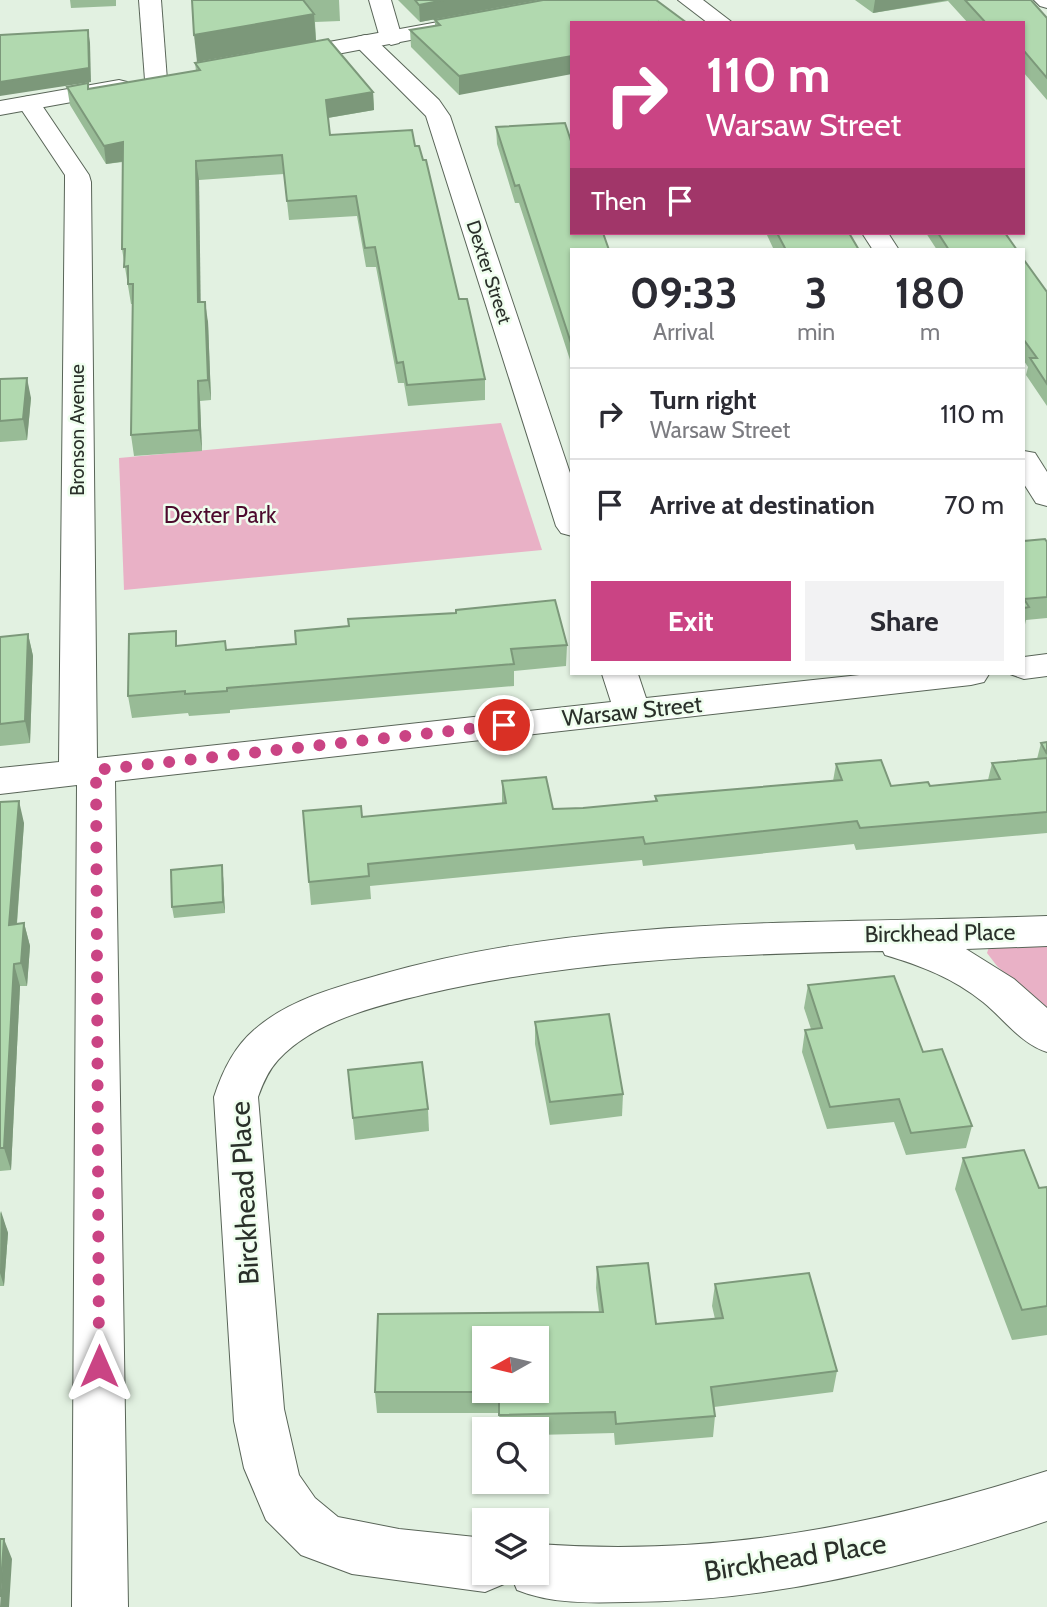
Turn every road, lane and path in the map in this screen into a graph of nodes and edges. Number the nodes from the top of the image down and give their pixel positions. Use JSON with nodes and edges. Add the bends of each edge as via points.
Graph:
{"nodes":[{"id":1,"x":150,"y":0,"type":"edge"},
{"id":2,"x":380,"y":0,"type":"edge"},
{"id":3,"x":689,"y":0,"type":"edge"},
{"id":4,"x":483,"y":20,"type":"edge"},
{"id":5,"x":719,"y":21,"type":"edge"},
{"id":6,"x":378,"y":40,"type":"junction"},
{"id":7,"x":261,"y":61,"type":"edge"},
{"id":8,"x":182,"y":75,"type":"edge"},
{"id":9,"x":156,"y":80,"type":"junction"},
{"id":10,"x":15,"y":106,"type":"edge"},
{"id":11,"x":1025,"y":462,"type":"edge"},
{"id":12,"x":1047,"y":496,"type":"edge"},
{"id":13,"x":570,"y":520,"type":"edge"},
{"id":14,"x":1047,"y":665,"type":"edge"},
{"id":15,"x":1025,"y":668,"type":"edge"},
{"id":16,"x":620,"y":675,"type":"edge"},
{"id":17,"x":962,"y":675,"type":"edge"},
{"id":18,"x":632,"y":710,"type":"junction"},
{"id":19,"x":87,"y":771,"type":"junction"},
{"id":20,"x":0,"y":781,"type":"edge"},
{"id":21,"x":1047,"y":930,"type":"edge"},
{"id":22,"x":832,"y":935,"type":"junction"},
{"id":23,"x":1047,"y":1035,"type":"edge"},
{"id":24,"x":1047,"y":1496,"type":"edge"},
{"id":25,"x":472,"y":1563,"type":"edge"},
{"id":26,"x":549,"y":1572,"type":"edge"},
{"id":27,"x":100,"y":1607,"type":"edge"}],
"edges":[{"from":1,"to":9,"type":"street"},
{"from":2,"to":6,"type":"street","name":"Dexter Street"},
{"from":3,"to":5,"type":"street"},
{"from":4,"to":6,"type":"street"},
{"from":6,"to":7,"type":"street"},
{"from":6,"to":13,"type":"street","name":"Dexter Street","via":[[438,116]]},
{"from":8,"to":9,"type":"street"},
{"from":9,"to":10,"type":"street"},
{"from":10,"to":19,"type":"street","name":"Bronson Avenue","via":[[77,175],[78,182]]},
{"from":11,"to":12,"type":"street"},
{"from":14,"to":15,"type":"street"},
{"from":16,"to":18,"type":"street"},
{"from":17,"to":18,"type":"street","name":"Warsaw Street"},
{"from":18,"to":19,"type":"street","name":"Warsaw Street"},
{"from":19,"to":20,"type":"street","name":"Warsaw Street"},
{"from":19,"to":27,"type":"street","name":"Bronson Avenue"},
{"from":21,"to":22,"type":"street","name":"Birckhead Place"},
{"from":22,"to":23,"type":"street","name":"Birckhead Place","via":[[910,946],[946,959],[1001,991]]},
{"from":22,"to":25,"type":"street","name":"Birckhead Place","via":[[630,947],[461,969],[328,1008],[274,1037],[249,1065],[236,1097],[237,1125],[258,1409],[273,1477],[286,1504],[321,1537]]},
{"from":24,"to":26,"type":"street","name":"Birckhead Place","via":[[938,1531],[784,1564],[629,1575]]}]}
